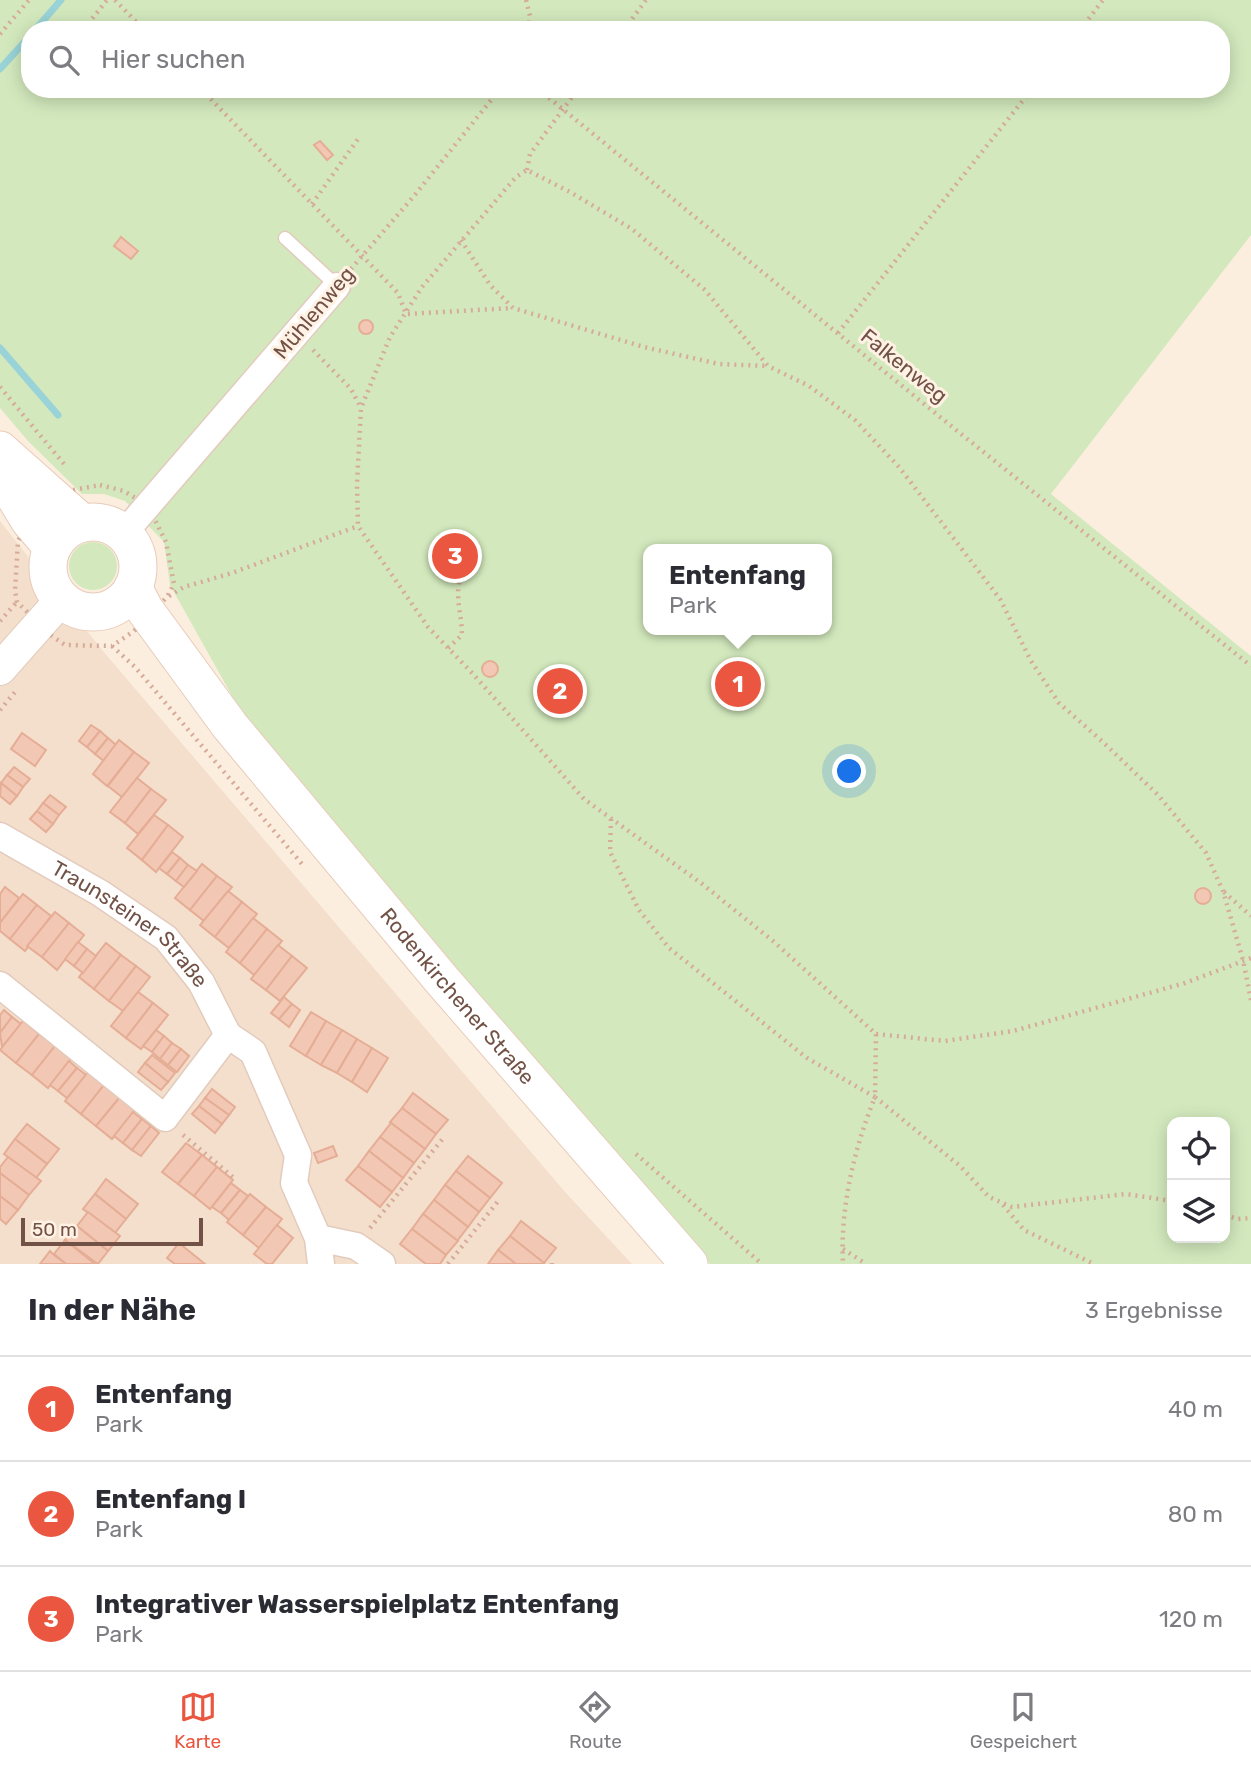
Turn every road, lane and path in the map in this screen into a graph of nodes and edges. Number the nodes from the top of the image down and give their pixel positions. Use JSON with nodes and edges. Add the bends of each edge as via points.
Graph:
{"nodes":[{"id":1,"x":29,"y":0,"type":"edge"},
{"id":2,"x":107,"y":0,"type":"edge"},
{"id":3,"x":115,"y":0,"type":"edge"},
{"id":4,"x":526,"y":0,"type":"edge"},
{"id":5,"x":646,"y":0,"type":"edge"},
{"id":6,"x":1103,"y":0,"type":"edge"},
{"id":7,"x":90,"y":21,"type":"edge"},
{"id":8,"x":135,"y":21,"type":"edge"},
{"id":9,"x":529,"y":21,"type":"edge"},
{"id":10,"x":631,"y":21,"type":"edge"},
{"id":11,"x":1087,"y":21,"type":"edge"},
{"id":12,"x":0,"y":34,"type":"edge"},
{"id":13,"x":210,"y":98,"type":"edge"},
{"id":14,"x":493,"y":98,"type":"edge"},
{"id":15,"x":550,"y":98,"type":"edge"},
{"id":16,"x":571,"y":98,"type":"edge"},
{"id":17,"x":1025,"y":98,"type":"edge"},
{"id":18,"x":564,"y":108,"type":"junction"},
{"id":19,"x":358,"y":139,"type":"dead end"},
{"id":20,"x":527,"y":170,"type":"junction"},
{"id":21,"x":312,"y":204,"type":"junction"},
{"id":22,"x":285,"y":238,"type":"dead end"},
{"id":23,"x":461,"y":240,"type":"junction"},
{"id":24,"x":361,"y":257,"type":"junction"},
{"id":25,"x":337,"y":286,"type":"junction"},
{"id":26,"x":513,"y":308,"type":"junction"},
{"id":27,"x":406,"y":314,"type":"junction"},
{"id":28,"x":838,"y":333,"type":"junction"},
{"id":29,"x":296,"y":337,"type":"junction"},
{"id":30,"x":768,"y":366,"type":"junction"},
{"id":31,"x":0,"y":387,"type":"edge"},
{"id":32,"x":361,"y":408,"type":"junction"},
{"id":33,"x":0,"y":450,"type":"edge"},
{"id":34,"x":67,"y":468,"type":"dead end"},
{"id":35,"x":0,"y":472,"type":"edge"},
{"id":36,"x":76,"y":478,"type":"dead end"},
{"id":37,"x":83,"y":505,"type":"junction"},
{"id":38,"x":358,"y":526,"type":"junction"},
{"id":39,"x":124,"y":533,"type":"junction"},
{"id":40,"x":35,"y":544,"type":"junction"},
{"id":41,"x":464,"y":570,"type":"dead end"},
{"id":42,"x":122,"y":598,"type":"junction"},
{"id":43,"x":61,"y":600,"type":"junction"},
{"id":44,"x":168,"y":608,"type":"dead end"},
{"id":45,"x":0,"y":621,"type":"edge"},
{"id":46,"x":65,"y":645,"type":"dead end"},
{"id":47,"x":112,"y":646,"type":"dead end"},
{"id":48,"x":448,"y":648,"type":"junction"},
{"id":49,"x":1251,"y":666,"type":"edge"},
{"id":50,"x":0,"y":669,"type":"edge"},
{"id":51,"x":611,"y":818,"type":"junction"},
{"id":52,"x":1,"y":836,"type":"edge"},
{"id":53,"x":1223,"y":891,"type":"junction"},
{"id":54,"x":1251,"y":916,"type":"edge"},
{"id":55,"x":1251,"y":958,"type":"edge"},
{"id":56,"x":1243,"y":960,"type":"junction"},
{"id":57,"x":0,"y":985,"type":"edge"},
{"id":58,"x":1251,"y":1000,"type":"edge"},
{"id":59,"x":876,"y":1034,"type":"junction"},
{"id":60,"x":228,"y":1035,"type":"junction"},
{"id":61,"x":875,"y":1097,"type":"junction"},
{"id":62,"x":164,"y":1118,"type":"junction"},
{"id":63,"x":635,"y":1153,"type":"dead end"},
{"id":64,"x":234,"y":1178,"type":"dead end"},
{"id":65,"x":1167,"y":1199,"type":"edge"},
{"id":66,"x":499,"y":1200,"type":"dead end"},
{"id":67,"x":1001,"y":1203,"type":"junction"},
{"id":68,"x":1230,"y":1217,"type":"edge"},
{"id":69,"x":1251,"y":1218,"type":"edge"},
{"id":70,"x":318,"y":1238,"type":"junction"},
{"id":71,"x":842,"y":1249,"type":"junction"},
{"id":72,"x":321,"y":1264,"type":"edge"},
{"id":73,"x":382,"y":1264,"type":"edge"},
{"id":74,"x":448,"y":1264,"type":"edge"},
{"id":75,"x":689,"y":1264,"type":"edge"},
{"id":76,"x":762,"y":1264,"type":"edge"},
{"id":77,"x":843,"y":1264,"type":"edge"},
{"id":78,"x":866,"y":1264,"type":"edge"},
{"id":79,"x":1094,"y":1264,"type":"edge"}],
"edges":[{"from":1,"to":12,"type":"path"},
{"from":2,"to":7,"type":"path"},
{"from":3,"to":8,"type":"path"},
{"from":4,"to":9,"type":"path"},
{"from":5,"to":10,"type":"path"},
{"from":6,"to":11,"type":"path"},
{"from":13,"to":21,"type":"path"},
{"from":14,"to":24,"type":"path","name":"Mühlenweg"},
{"from":15,"to":18,"type":"path","name":"Falkenweg"},
{"from":16,"to":18,"type":"path"},
{"from":17,"to":28,"type":"path"},
{"from":18,"to":20,"type":"path","via":[[530,154]]},
{"from":18,"to":28,"type":"path","name":"Falkenweg"},
{"from":19,"to":21,"type":"path"},
{"from":20,"to":23,"type":"path"},
{"from":20,"to":30,"type":"path","via":[[632,229],[705,290]]},
{"from":21,"to":24,"type":"path"},
{"from":22,"to":25,"type":"lane"},
{"from":23,"to":26,"type":"path","via":[[490,285]]},
{"from":23,"to":27,"type":"path"},
{"from":24,"to":25,"type":"path","name":"Mühlenweg"},
{"from":24,"to":27,"type":"path","via":[[398,293]]},
{"from":25,"to":29,"type":"street","name":"Mühlenweg"},
{"from":26,"to":27,"type":"path"},
{"from":26,"to":30,"type":"path","via":[[719,365]]},
{"from":27,"to":32,"type":"path","via":[[390,337]]},
{"from":28,"to":49,"type":"path","name":"Falkenweg"},
{"from":29,"to":32,"type":"path","via":[[321,356],[351,389]]},
{"from":29,"to":39,"type":"street","name":"Mühlenweg"},
{"from":30,"to":53,"type":"path","via":[[809,386],[855,421],[899,467],[1000,599],[1031,662],[1059,703],[1158,795],[1206,853]]},
{"from":31,"to":34,"type":"path"},
{"from":32,"to":38,"type":"path"},
{"from":33,"to":37,"type":"main road"},
{"from":35,"to":40,"type":"main road","via":[[29,520]]},
{"from":36,"to":37,"type":"path"},
{"from":37,"to":39,"type":"main road"},
{"from":37,"to":40,"type":"main road","via":[[59,537]]},
{"from":38,"to":44,"type":"path","via":[[184,587],[167,597]]},
{"from":38,"to":48,"type":"path","via":[[428,627]]},
{"from":39,"to":42,"type":"main road","via":[[134,547],[138,569]]},
{"from":40,"to":43,"type":"main road","via":[[48,558],[49,578]]},
{"from":40,"to":45,"type":"path","via":[[15,590],[17,602]]},
{"from":41,"to":48,"type":"path","via":[[457,603],[462,635]]},
{"from":42,"to":43,"type":"main road","via":[[97,612],[79,610]]},
{"from":42,"to":75,"type":"main road","name":"Rodenkirchener Straße","via":[[145,610],[230,726],[440,979]]},
{"from":43,"to":50,"type":"street"},
{"from":46,"to":47,"type":"path"},
{"from":48,"to":51,"type":"path","via":[[584,799]]},
{"from":51,"to":59,"type":"path","via":[[773,941]]},
{"from":51,"to":61,"type":"path","via":[[611,852],[639,910],[669,948],[807,1058]]},
{"from":52,"to":60,"type":"street","name":"Traunsteiner Straße","via":[[100,892],[166,938],[201,982]]},
{"from":53,"to":54,"type":"path"},
{"from":53,"to":56,"type":"path"},
{"from":55,"to":56,"type":"path"},
{"from":56,"to":58,"type":"path"},
{"from":56,"to":59,"type":"path","via":[[1185,983],[1013,1031],[945,1041]]},
{"from":57,"to":62,"type":"street"},
{"from":59,"to":61,"type":"path"},
{"from":60,"to":62,"type":"street"},
{"from":60,"to":70,"type":"street","name":"Traunsteiner Straße","via":[[253,1052],[258,1063],[298,1155],[294,1183]]},
{"from":61,"to":67,"type":"path"},
{"from":61,"to":71,"type":"path","via":[[862,1129],[841,1227]]},
{"from":62,"to":64,"type":"path"},
{"from":63,"to":76,"type":"path"},
{"from":65,"to":67,"type":"path","via":[[1126,1194],[1012,1207]]},
{"from":66,"to":74,"type":"path"},
{"from":67,"to":79,"type":"path","via":[[1024,1230]]},
{"from":68,"to":69,"type":"path"},
{"from":70,"to":72,"type":"street","name":"Traunsteiner Straße"},
{"from":70,"to":73,"type":"street","via":[[356,1246]]},
{"from":71,"to":77,"type":"path"},
{"from":71,"to":78,"type":"path"}]}
